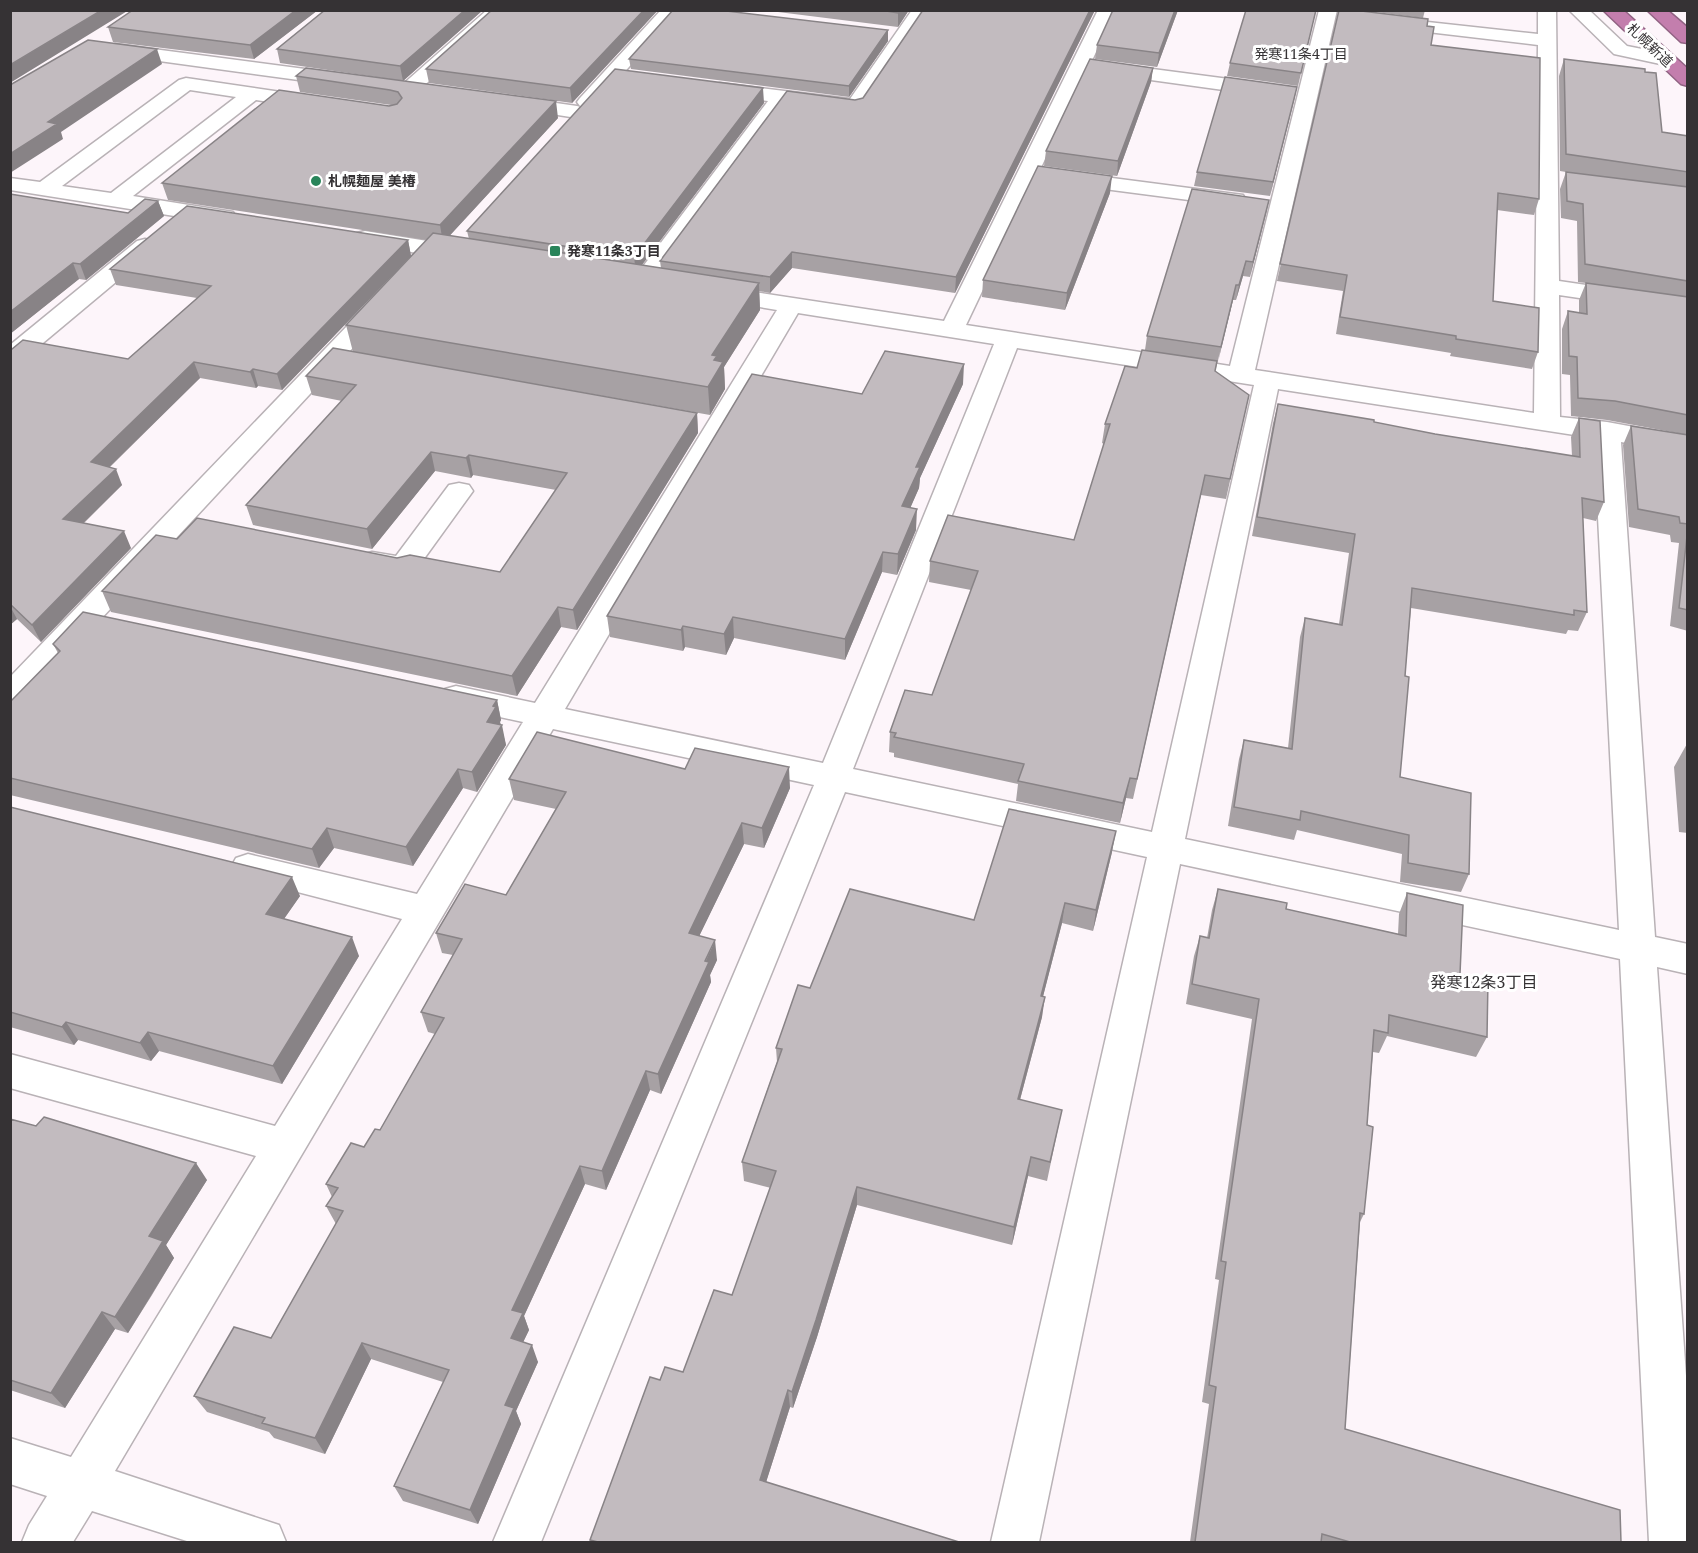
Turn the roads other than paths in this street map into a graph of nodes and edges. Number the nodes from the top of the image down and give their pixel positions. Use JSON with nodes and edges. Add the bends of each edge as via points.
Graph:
{"nodes":[{"id":1,"x":498,"y":10,"type":"edge"},
{"id":2,"x":671,"y":10,"type":"edge"},
{"id":3,"x":921,"y":10,"type":"edge"},
{"id":4,"x":1107,"y":10,"type":"edge"},
{"id":5,"x":1547,"y":10,"type":"edge"},
{"id":6,"x":1578,"y":10,"type":"edge"},
{"id":7,"x":1612,"y":10,"type":"edge"},
{"id":8,"x":1656,"y":10,"type":"edge"},
{"id":9,"x":1320,"y":13,"type":"edge"},
{"id":10,"x":1350,"y":18,"type":"edge"},
{"id":11,"x":1373,"y":21,"type":"edge"},
{"id":12,"x":881,"y":33,"type":"edge"},
{"id":13,"x":904,"y":35,"type":"junction"},
{"id":14,"x":1688,"y":38,"type":"edge"},
{"id":15,"x":103,"y":41,"type":"edge"},
{"id":16,"x":1547,"y":41,"type":"junction"},
{"id":17,"x":274,"y":56,"type":"dead end"},
{"id":18,"x":1665,"y":59,"type":"junction"},
{"id":19,"x":1080,"y":65,"type":"junction"},
{"id":20,"x":257,"y":69,"type":"junction"},
{"id":21,"x":611,"y":75,"type":"junction"},
{"id":22,"x":634,"y":78,"type":"edge"},
{"id":23,"x":1688,"y":80,"type":"edge"},
{"id":24,"x":362,"y":83,"type":"edge"},
{"id":25,"x":385,"y":86,"type":"edge"},
{"id":26,"x":702,"y":87,"type":"edge"},
{"id":27,"x":409,"y":89,"type":"junction"},
{"id":28,"x":431,"y":92,"type":"edge"},
{"id":29,"x":252,"y":94,"type":"junction"},
{"id":30,"x":1308,"y":95,"type":"junction"},
{"id":31,"x":781,"y":97,"type":"junction"},
{"id":32,"x":498,"y":101,"type":"edge"},
{"id":33,"x":334,"y":106,"type":"edge"},
{"id":34,"x":577,"y":112,"type":"junction"},
{"id":35,"x":561,"y":129,"type":"edge"},
{"id":36,"x":1028,"y":174,"type":"junction"},
{"id":37,"x":1547,"y":178,"type":"junction"},
{"id":38,"x":1570,"y":181,"type":"edge"},
{"id":39,"x":14,"y":187,"type":"edge"},
{"id":40,"x":44,"y":189,"type":"junction"},
{"id":41,"x":115,"y":200,"type":"junction"},
{"id":42,"x":1281,"y":207,"type":"junction"},
{"id":43,"x":187,"y":211,"type":"junction"},
{"id":44,"x":244,"y":220,"type":"edge"},
{"id":45,"x":348,"y":236,"type":"edge"},
{"id":46,"x":450,"y":245,"type":"junction"},
{"id":47,"x":484,"y":257,"type":"edge"},
{"id":48,"x":1547,"y":286,"type":"junction"},
{"id":49,"x":792,"y":304,"type":"junction"},
{"id":50,"x":1688,"y":307,"type":"edge"},
{"id":51,"x":952,"y":329,"type":"junction"},
{"id":52,"x":1008,"y":340,"type":"junction"},
{"id":53,"x":10,"y":358,"type":"edge"},
{"id":54,"x":1254,"y":376,"type":"junction"},
{"id":55,"x":1547,"y":421,"type":"junction"},
{"id":56,"x":1607,"y":430,"type":"junction"},
{"id":57,"x":1688,"y":445,"type":"edge"},
{"id":58,"x":459,"y":491,"type":"dead end"},
{"id":59,"x":177,"y":521,"type":"junction"},
{"id":60,"x":211,"y":528,"type":"edge"},
{"id":61,"x":346,"y":555,"type":"edge"},
{"id":62,"x":85,"y":618,"type":"junction"},
{"id":63,"x":119,"y":626,"type":"edge"},
{"id":64,"x":430,"y":692,"type":"edge"},
{"id":65,"x":10,"y":697,"type":"edge"},
{"id":66,"x":545,"y":716,"type":"junction"},
{"id":67,"x":834,"y":777,"type":"junction"},
{"id":68,"x":1165,"y":850,"type":"junction"},
{"id":69,"x":219,"y":860,"type":"edge"},
{"id":70,"x":427,"y":911,"type":"junction"},
{"id":71,"x":1637,"y":948,"type":"junction"},
{"id":72,"x":1688,"y":959,"type":"edge"},
{"id":73,"x":10,"y":1071,"type":"edge"},
{"id":74,"x":284,"y":1146,"type":"junction"},
{"id":75,"x":10,"y":1461,"type":"edge"},
{"id":76,"x":81,"y":1484,"type":"junction"},
{"id":77,"x":46,"y":1542,"type":"edge"},
{"id":78,"x":262,"y":1542,"type":"edge"},
{"id":79,"x":517,"y":1542,"type":"edge"},
{"id":80,"x":1016,"y":1542,"type":"edge"},
{"id":81,"x":1673,"y":1542,"type":"edge"}],
"edges":[{"from":1,"to":27,"type":"street"},
{"from":2,"to":21,"type":"street"},
{"from":3,"to":13,"type":"street"},
{"from":4,"to":19,"type":"street"},
{"from":5,"to":16,"type":"street"},
{"from":6,"to":18,"type":"street","via":[[1621,50]]},
{"from":7,"to":18,"type":"highway","name":"札幌新道"},
{"from":8,"to":14,"type":"highway"},
{"from":9,"to":10,"type":"street"},
{"from":9,"to":30,"type":"street"},
{"from":11,"to":16,"type":"street"},
{"from":12,"to":13,"type":"street"},
{"from":13,"to":31,"type":"street","via":[[855,106]]},
{"from":15,"to":20,"type":"street"},
{"from":16,"to":37,"type":"street"},
{"from":17,"to":20,"type":"street"},
{"from":18,"to":23,"type":"highway","name":"札幌新道"},
{"from":19,"to":30,"type":"street"},
{"from":19,"to":36,"type":"street"},
{"from":20,"to":24,"type":"street"},
{"from":21,"to":22,"type":"street"},
{"from":21,"to":34,"type":"street"},
{"from":25,"to":27,"type":"street"},
{"from":26,"to":31,"type":"street"},
{"from":27,"to":28,"type":"street"},
{"from":29,"to":33,"type":"street"},
{"from":29,"to":40,"type":"street","via":[[186,84]]},
{"from":29,"to":41,"type":"street"},
{"from":30,"to":42,"type":"street"},
{"from":31,"to":49,"type":"street","via":[[654,283]]},
{"from":32,"to":34,"type":"street"},
{"from":34,"to":35,"type":"street"},
{"from":36,"to":42,"type":"street"},
{"from":36,"to":51,"type":"street"},
{"from":37,"to":38,"type":"street"},
{"from":37,"to":48,"type":"street"},
{"from":39,"to":40,"type":"street"},
{"from":40,"to":41,"type":"street"},
{"from":41,"to":43,"type":"street"},
{"from":42,"to":54,"type":"street"},
{"from":43,"to":44,"type":"street"},
{"from":43,"to":53,"type":"street"},
{"from":45,"to":46,"type":"street"},
{"from":46,"to":47,"type":"street"},
{"from":46,"to":59,"type":"street","via":[[404,280],[343,359]]},
{"from":48,"to":50,"type":"street"},
{"from":48,"to":55,"type":"street"},
{"from":49,"to":51,"type":"street"},
{"from":49,"to":66,"type":"street","via":[[707,424]]},
{"from":51,"to":52,"type":"street"},
{"from":52,"to":54,"type":"street"},
{"from":52,"to":67,"type":"street"},
{"from":54,"to":55,"type":"street"},
{"from":54,"to":68,"type":"street"},
{"from":55,"to":56,"type":"street"},
{"from":56,"to":57,"type":"street"},
{"from":56,"to":71,"type":"street"},
{"from":58,"to":61,"type":"street","via":[[403,567]]},
{"from":59,"to":60,"type":"street"},
{"from":59,"to":62,"type":"street"},
{"from":62,"to":63,"type":"street"},
{"from":62,"to":65,"type":"street"},
{"from":64,"to":66,"type":"street"},
{"from":66,"to":67,"type":"street"},
{"from":66,"to":70,"type":"street"},
{"from":67,"to":68,"type":"street"},
{"from":67,"to":79,"type":"street"},
{"from":68,"to":71,"type":"street"},
{"from":68,"to":80,"type":"street"},
{"from":69,"to":70,"type":"street"},
{"from":70,"to":74,"type":"street"},
{"from":71,"to":72,"type":"street"},
{"from":71,"to":81,"type":"street"},
{"from":73,"to":74,"type":"street"},
{"from":74,"to":76,"type":"street"},
{"from":75,"to":76,"type":"street"},
{"from":76,"to":77,"type":"street"},
{"from":76,"to":78,"type":"street"}]}
